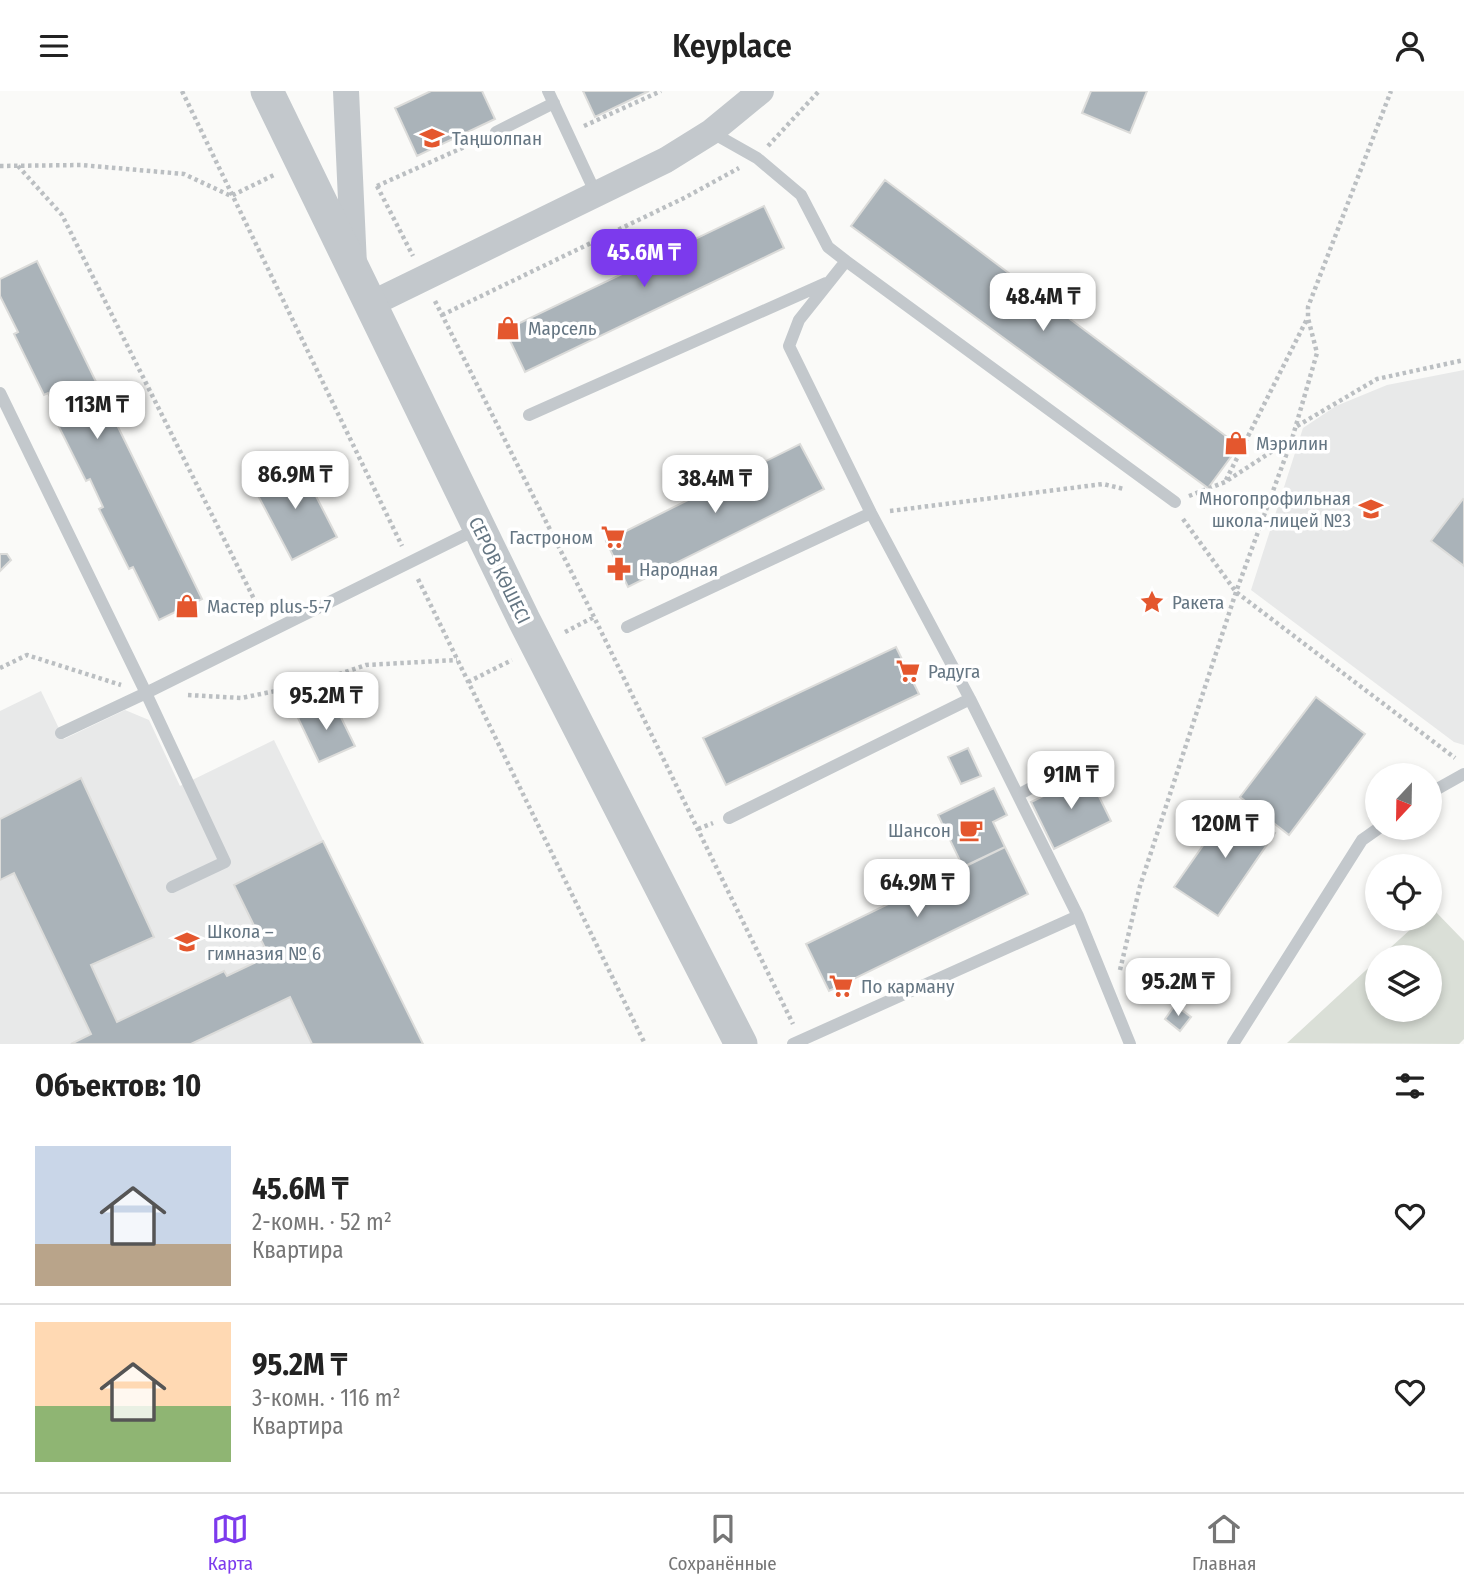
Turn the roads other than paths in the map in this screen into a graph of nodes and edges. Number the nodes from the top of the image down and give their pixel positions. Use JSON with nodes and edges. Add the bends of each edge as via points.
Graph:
{"nodes":[{"id":1,"x":267,"y":91,"type":"edge"},
{"id":2,"x":346,"y":91,"type":"edge"},
{"id":3,"x":761,"y":91,"type":"edge"},
{"id":4,"x":551,"y":97,"type":"edge"},
{"id":5,"x":496,"y":132,"type":"road end"},
{"id":6,"x":711,"y":132,"type":"junction"},
{"id":7,"x":596,"y":194,"type":"junction"},
{"id":8,"x":845,"y":261,"type":"junction"},
{"id":9,"x":354,"y":267,"type":"junction"},
{"id":10,"x":827,"y":283,"type":"junction"},
{"id":11,"x":372,"y":303,"type":"junction"},
{"id":12,"x":0,"y":393,"type":"edge"},
{"id":13,"x":529,"y":415,"type":"dead end"},
{"id":14,"x":1175,"y":502,"type":"road end"},
{"id":15,"x":871,"y":513,"type":"junction"},
{"id":16,"x":479,"y":529,"type":"junction"},
{"id":17,"x":626,"y":627,"type":"dead end"},
{"id":18,"x":146,"y":693,"type":"junction"},
{"id":19,"x":970,"y":699,"type":"junction"},
{"id":20,"x":61,"y":733,"type":"dead end"},
{"id":21,"x":1078,"y":763,"type":"dead end"},
{"id":22,"x":1464,"y":773,"type":"edge"},
{"id":23,"x":1442,"y":786,"type":"edge"},
{"id":24,"x":1018,"y":795,"type":"junction"},
{"id":25,"x":729,"y":818,"type":"dead end"},
{"id":26,"x":1365,"y":838,"type":"edge"},
{"id":27,"x":172,"y":887,"type":"dead end"},
{"id":28,"x":1078,"y":916,"type":"junction"},
{"id":29,"x":797,"y":1042,"type":"edge"},
{"id":30,"x":741,"y":1044,"type":"edge"},
{"id":31,"x":1130,"y":1044,"type":"edge"},
{"id":32,"x":1233,"y":1044,"type":"edge"}],
"edges":[{"from":1,"to":9,"type":"street","name":"СЕРОВ КӨШЕСІ"},
{"from":2,"to":9,"type":"street"},
{"from":3,"to":6,"type":"street"},
{"from":4,"to":5,"type":"lane"},
{"from":4,"to":7,"type":"lane"},
{"from":6,"to":7,"type":"street"},
{"from":6,"to":8,"type":"lane","via":[[757,158],[801,195],[828,247]]},
{"from":7,"to":11,"type":"street"},
{"from":8,"to":10,"type":"lane"},
{"from":8,"to":14,"type":"lane"},
{"from":9,"to":11,"type":"street","name":"СЕРОВ КӨШЕСІ"},
{"from":10,"to":13,"type":"lane"},
{"from":10,"to":15,"type":"lane","via":[[799,320],[789,346]]},
{"from":11,"to":16,"type":"street","name":"СЕРОВ КӨШЕСІ"},
{"from":12,"to":18,"type":"lane"},
{"from":15,"to":17,"type":"lane"},
{"from":15,"to":19,"type":"lane"},
{"from":16,"to":18,"type":"lane"},
{"from":16,"to":30,"type":"street","name":"СЕРОВ КӨШЕСІ"},
{"from":18,"to":20,"type":"lane"},
{"from":18,"to":27,"type":"lane","via":[[225,862]]},
{"from":19,"to":24,"type":"lane"},
{"from":19,"to":25,"type":"lane"},
{"from":21,"to":24,"type":"lane"},
{"from":22,"to":23,"type":"lane"},
{"from":24,"to":28,"type":"lane"},
{"from":26,"to":32,"type":"lane"},
{"from":28,"to":29,"type":"lane"},
{"from":28,"to":31,"type":"lane"}]}
